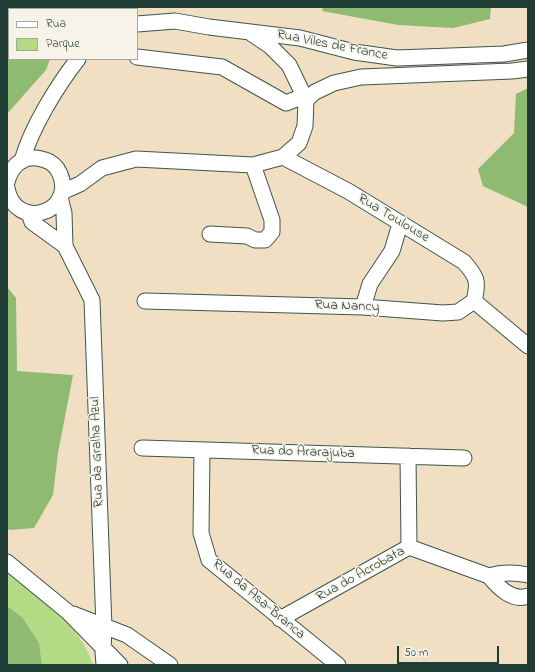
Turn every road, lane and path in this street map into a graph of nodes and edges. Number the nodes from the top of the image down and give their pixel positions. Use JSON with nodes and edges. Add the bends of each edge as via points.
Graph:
{"nodes":[{"id":1,"x":138,"y":24,"type":"edge"},
{"id":2,"x":248,"y":31,"type":"junction"},
{"id":3,"x":528,"y":50,"type":"edge"},
{"id":4,"x":138,"y":57,"type":"edge"},
{"id":5,"x":77,"y":60,"type":"edge"},
{"id":6,"x":528,"y":69,"type":"edge"},
{"id":7,"x":305,"y":98,"type":"junction"},
{"id":8,"x":282,"y":157,"type":"junction"},
{"id":9,"x":22,"y":161,"type":"junction"},
{"id":10,"x":253,"y":166,"type":"junction"},
{"id":11,"x":7,"y":182,"type":"edge"},
{"id":12,"x":61,"y":194,"type":"junction"},
{"id":13,"x":19,"y":210,"type":"edge"},
{"id":14,"x":400,"y":224,"type":"junction"},
{"id":15,"x":210,"y":234,"type":"dead end"},
{"id":16,"x":65,"y":246,"type":"junction"},
{"id":17,"x":145,"y":301,"type":"dead end"},
{"id":18,"x":474,"y":301,"type":"junction"},
{"id":19,"x":363,"y":307,"type":"junction"},
{"id":20,"x":528,"y":346,"type":"edge"},
{"id":21,"x":142,"y":448,"type":"dead end"},
{"id":22,"x":202,"y":450,"type":"junction"},
{"id":23,"x":408,"y":456,"type":"junction"},
{"id":24,"x":464,"y":458,"type":"dead end"},
{"id":25,"x":408,"y":548,"type":"junction"},
{"id":26,"x":7,"y":562,"type":"edge"},
{"id":27,"x":528,"y":575,"type":"edge"},
{"id":28,"x":488,"y":576,"type":"junction"},
{"id":29,"x":528,"y":596,"type":"edge"},
{"id":30,"x":68,"y":612,"type":"junction"},
{"id":31,"x":280,"y":619,"type":"junction"},
{"id":32,"x":104,"y":627,"type":"junction"},
{"id":33,"x":103,"y":649,"type":"junction"},
{"id":34,"x":104,"y":665,"type":"edge"},
{"id":35,"x":120,"y":665,"type":"edge"},
{"id":36,"x":170,"y":665,"type":"edge"},
{"id":37,"x":338,"y":665,"type":"edge"}],
"edges":[{"from":1,"to":2,"type":"street","name":"Rua Viles de France","via":[[175,21]]},
{"from":2,"to":3,"type":"street","name":"Rua Viles de France","via":[[300,38],[354,52],[398,58],[504,54]]},
{"from":2,"to":7,"type":"street","via":[[270,46],[289,65]]},
{"from":4,"to":7,"type":"street","name":"Rua Viles de France","via":[[222,67],[286,103]]},
{"from":5,"to":9,"type":"street","via":[[46,108],[26,147]]},
{"from":6,"to":7,"type":"street","name":"Rua Viles de France","via":[[361,77],[334,83]]},
{"from":7,"to":8,"type":"street","via":[[305,126],[299,143]]},
{"from":8,"to":10,"type":"street"},
{"from":8,"to":14,"type":"street","name":"Rua Toulouse","via":[[348,191]]},
{"from":9,"to":11,"type":"street","via":[[9,173]]},
{"from":9,"to":12,"type":"street","via":[[39,157],[50,161],[58,169],[63,180]]},
{"from":10,"to":12,"type":"street","via":[[136,159],[102,168]]},
{"from":10,"to":15,"type":"street","via":[[272,220],[272,232],[265,240],[255,240],[247,236]]},
{"from":11,"to":13,"type":"street","via":[[8,196]]},
{"from":12,"to":13,"type":"street","via":[[57,203],[48,210],[37,214]]},
{"from":12,"to":16,"type":"street","name":"Rua da Gralha Azul"},
{"from":13,"to":16,"type":"street","name":"Rua da Gralha Azul"},
{"from":14,"to":18,"type":"street","name":"Rua Toulouse","via":[[464,262],[472,271],[478,286]]},
{"from":14,"to":19,"type":"street","via":[[392,251],[370,284]]},
{"from":16,"to":32,"type":"street","name":"Rua da Gralha Azul","via":[[92,300]]},
{"from":17,"to":19,"type":"street","name":"Rua Nancy"},
{"from":18,"to":19,"type":"street","name":"Rua Nancy","via":[[458,312],[443,313]]},
{"from":18,"to":20,"type":"street"},
{"from":21,"to":22,"type":"street","name":"Rua do Ararajuba"},
{"from":22,"to":23,"type":"street","name":"Rua do Ararajuba"},
{"from":22,"to":31,"type":"street","name":"Rua da Asa-Branca","via":[[201,534],[209,560]]},
{"from":23,"to":24,"type":"street","name":"Rua do Ararajuba"},
{"from":23,"to":25,"type":"street"},
{"from":25,"to":28,"type":"street","name":"Rua do Acrobata"},
{"from":25,"to":31,"type":"street","name":"Rua do Acrobata"},
{"from":26,"to":30,"type":"street"},
{"from":27,"to":28,"type":"street","via":[[501,572]]},
{"from":28,"to":29,"type":"street","name":"Rua do Acrobata","via":[[510,595],[522,599]]},
{"from":30,"to":32,"type":"street"},
{"from":30,"to":33,"type":"street"},
{"from":31,"to":37,"type":"street","name":"Rua da Asa-Branca"},
{"from":32,"to":33,"type":"street","name":"Rua da Gralha Azul"},
{"from":32,"to":36,"type":"street","via":[[127,635]]},
{"from":33,"to":34,"type":"street","name":"Rua da Gralha Azul"},
{"from":33,"to":35,"type":"street"}]}
